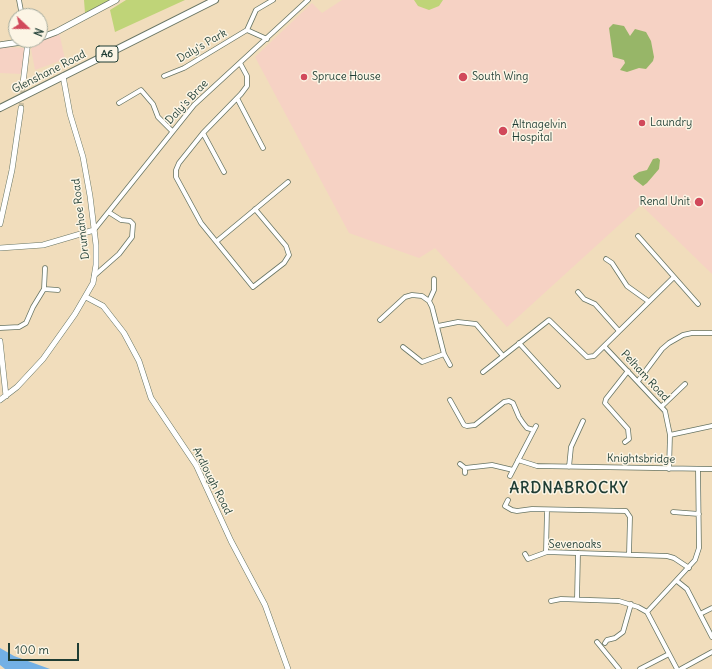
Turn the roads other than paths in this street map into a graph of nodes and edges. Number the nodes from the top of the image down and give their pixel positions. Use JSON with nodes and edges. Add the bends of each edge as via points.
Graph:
{"nodes":[{"id":1,"x":116,"y":0,"type":"edge"},
{"id":2,"x":215,"y":0,"type":"edge"},
{"id":3,"x":273,"y":0,"type":"edge"},
{"id":4,"x":308,"y":0,"type":"edge"},
{"id":5,"x":247,"y":30,"type":"junction"},
{"id":6,"x":48,"y":35,"type":"edge"},
{"id":7,"x":268,"y":39,"type":"junction"},
{"id":8,"x":27,"y":48,"type":"edge"},
{"id":9,"x":240,"y":63,"type":"junction"},
{"id":10,"x":63,"y":76,"type":"junction"},
{"id":11,"x":164,"y":76,"type":"dead end"},
{"id":12,"x":23,"y":83,"type":"tunnel mouth"},
{"id":13,"x":237,"y":98,"type":"junction"},
{"id":14,"x":119,"y":103,"type":"dead end"},
{"id":15,"x":0,"y":108,"type":"edge"},
{"id":16,"x":21,"y":108,"type":"tunnel mouth"},
{"id":17,"x":172,"y":131,"type":"junction"},
{"id":18,"x":203,"y":133,"type":"junction"},
{"id":19,"x":263,"y":148,"type":"dead end"},
{"id":20,"x":224,"y":172,"type":"dead end"},
{"id":21,"x":288,"y":182,"type":"dead end"},
{"id":22,"x":256,"y":209,"type":"junction"},
{"id":23,"x":110,"y":213,"type":"junction"},
{"id":24,"x":0,"y":224,"type":"edge"},
{"id":25,"x":94,"y":230,"type":"junction"},
{"id":26,"x":638,"y":236,"type":"dead end"},
{"id":27,"x":217,"y":241,"type":"junction"},
{"id":28,"x":0,"y":248,"type":"edge"},
{"id":29,"x":606,"y":259,"type":"dead end"},
{"id":30,"x":45,"y":268,"type":"dead end"},
{"id":31,"x":94,"y":276,"type":"junction"},
{"id":32,"x":674,"y":277,"type":"junction"},
{"id":33,"x":434,"y":279,"type":"dead end"},
{"id":34,"x":44,"y":289,"type":"junction"},
{"id":35,"x":58,"y":290,"type":"dead end"},
{"id":36,"x":578,"y":292,"type":"dead end"},
{"id":37,"x":86,"y":297,"type":"junction"},
{"id":38,"x":429,"y":301,"type":"junction"},
{"id":39,"x":648,"y":302,"type":"junction"},
{"id":40,"x":698,"y":304,"type":"dead end"},
{"id":41,"x":380,"y":320,"type":"dead end"},
{"id":42,"x":438,"y":326,"type":"junction"},
{"id":43,"x":0,"y":328,"type":"edge"},
{"id":44,"x":618,"y":331,"type":"junction"},
{"id":45,"x":712,"y":333,"type":"edge"},
{"id":46,"x":0,"y":342,"type":"edge"},
{"id":47,"x":519,"y":343,"type":"junction"},
{"id":48,"x":604,"y":346,"type":"junction"},
{"id":49,"x":403,"y":347,"type":"dead end"},
{"id":50,"x":444,"y":354,"type":"junction"},
{"id":51,"x":503,"y":356,"type":"junction"},
{"id":52,"x":450,"y":365,"type":"dead end"},
{"id":53,"x":628,"y":371,"type":"junction"},
{"id":54,"x":482,"y":372,"type":"dead end"},
{"id":55,"x":638,"y":381,"type":"junction"},
{"id":56,"x":685,"y":384,"type":"dead end"},
{"id":57,"x":558,"y":386,"type":"dead end"},
{"id":58,"x":6,"y":396,"type":"junction"},
{"id":59,"x":0,"y":400,"type":"edge"},
{"id":60,"x":450,"y":400,"type":"dead end"},
{"id":61,"x":662,"y":406,"type":"junction"},
{"id":62,"x":583,"y":421,"type":"dead end"},
{"id":63,"x":536,"y":426,"type":"dead end"},
{"id":64,"x":581,"y":426,"type":"junction"},
{"id":65,"x":712,"y":426,"type":"edge"},
{"id":66,"x":586,"y":429,"type":"dead end"},
{"id":67,"x":534,"y":430,"type":"junction"},
{"id":68,"x":670,"y":435,"type":"junction"},
{"id":69,"x":625,"y":442,"type":"dead end"},
{"id":70,"x":518,"y":460,"type":"junction"},
{"id":71,"x":460,"y":464,"type":"dead end"},
{"id":72,"x":569,"y":466,"type":"junction"},
{"id":73,"x":465,"y":468,"type":"junction"},
{"id":74,"x":669,"y":469,"type":"junction"},
{"id":75,"x":698,"y":469,"type":"junction"},
{"id":76,"x":712,"y":469,"type":"edge"},
{"id":77,"x":513,"y":470,"type":"junction"},
{"id":78,"x":465,"y":473,"type":"dead end"},
{"id":79,"x":510,"y":476,"type":"dead end"},
{"id":80,"x":508,"y":500,"type":"dead end"},
{"id":81,"x":547,"y":510,"type":"junction"},
{"id":82,"x":673,"y":512,"type":"dead end"},
{"id":83,"x":699,"y":514,"type":"junction"},
{"id":84,"x":546,"y":552,"type":"junction"},
{"id":85,"x":578,"y":553,"type":"junction"},
{"id":86,"x":525,"y":554,"type":"dead end"},
{"id":87,"x":629,"y":554,"type":"junction"},
{"id":88,"x":689,"y":568,"type":"junction"},
{"id":89,"x":677,"y":581,"type":"junction"},
{"id":90,"x":577,"y":599,"type":"junction"},
{"id":91,"x":551,"y":601,"type":"dead end"},
{"id":92,"x":632,"y":604,"type":"junction"},
{"id":93,"x":712,"y":608,"type":"edge"},
{"id":94,"x":647,"y":612,"type":"junction"},
{"id":95,"x":700,"y":614,"type":"junction"},
{"id":96,"x":712,"y":637,"type":"edge"},
{"id":97,"x":597,"y":642,"type":"dead end"},
{"id":98,"x":605,"y":643,"type":"dead end"},
{"id":99,"x":712,"y":652,"type":"edge"},
{"id":100,"x":669,"y":654,"type":"junction"},
{"id":101,"x":288,"y":669,"type":"edge"},
{"id":102,"x":619,"y":669,"type":"edge"},
{"id":103,"x":640,"y":669,"type":"edge"},
{"id":104,"x":677,"y":669,"type":"edge"},
{"id":105,"x":681,"y":669,"type":"edge"}],
"edges":[{"from":1,"to":6,"type":"main road"},
{"from":2,"to":10,"type":"highway","name":"Glenshane Road","number":"A6"},
{"from":3,"to":5,"type":"street","via":[[256,10]]},
{"from":4,"to":7,"type":"street","name":"Daly's Brae"},
{"from":5,"to":7,"type":"street"},
{"from":5,"to":11,"type":"street","name":"Daly's Park","via":[[184,68]]},
{"from":7,"to":9,"type":"street","name":"Daly's Brae"},
{"from":8,"to":12,"type":"street"},
{"from":9,"to":13,"type":"street","via":[[247,76],[247,86]]},
{"from":9,"to":17,"type":"street","name":"Daly's Brae","via":[[202,96]]},
{"from":10,"to":15,"type":"highway","name":"Glenshane Road","number":"A6"},
{"from":10,"to":25,"type":"street","name":"Drumahoe Road","via":[[70,114],[83,157]]},
{"from":13,"to":18,"type":"street"},
{"from":13,"to":19,"type":"street"},
{"from":14,"to":17,"type":"street","via":[[141,90],[153,104],[158,117]]},
{"from":16,"to":24,"type":"street","via":[[12,170]]},
{"from":17,"to":23,"type":"street","name":"Daly's Brae"},
{"from":18,"to":20,"type":"street"},
{"from":18,"to":27,"type":"street","via":[[179,163],[176,177],[201,224]]},
{"from":21,"to":22,"type":"street"},
{"from":22,"to":27,"type":"street"},
{"from":22,"to":27,"type":"street","via":[[289,251],[288,259],[253,287]]},
{"from":23,"to":25,"type":"street","name":"Daly's Brae"},
{"from":23,"to":31,"type":"street","via":[[121,220],[130,221],[132,237],[128,245]]},
{"from":25,"to":28,"type":"street","via":[[49,244]]},
{"from":25,"to":31,"type":"street","name":"Drumahoe Road"},
{"from":26,"to":32,"type":"street"},
{"from":29,"to":39,"type":"street","via":[[612,263],[627,286]]},
{"from":30,"to":34,"type":"street"},
{"from":31,"to":37,"type":"street","name":"Drumahoe Road"},
{"from":32,"to":39,"type":"street"},
{"from":32,"to":40,"type":"street"},
{"from":33,"to":38,"type":"street","via":[[434,290]]},
{"from":34,"to":35,"type":"street"},
{"from":34,"to":43,"type":"street","via":[[23,325]]},
{"from":36,"to":44,"type":"street","via":[[584,299],[595,304]]},
{"from":37,"to":58,"type":"street","name":"Drumahoe Road","via":[[44,359]]},
{"from":37,"to":101,"type":"street","name":"Ardlough Road","via":[[103,306],[124,333],[139,362],[151,398],[196,465],[231,542],[266,605]]},
{"from":38,"to":41,"type":"street","via":[[422,296],[406,297]]},
{"from":38,"to":42,"type":"street"},
{"from":39,"to":44,"type":"street"},
{"from":42,"to":50,"type":"street"},
{"from":42,"to":51,"type":"street","via":[[458,322],[476,324]]},
{"from":44,"to":48,"type":"street"},
{"from":45,"to":55,"type":"street","via":[[683,335],[668,343]]},
{"from":46,"to":58,"type":"street"},
{"from":47,"to":48,"type":"street","via":[[549,320],[587,357],[594,356]]},
{"from":47,"to":51,"type":"street"},
{"from":47,"to":57,"type":"street"},
{"from":48,"to":53,"type":"street","name":"Pelham Road"},
{"from":49,"to":50,"type":"street","via":[[422,362]]},
{"from":50,"to":52,"type":"street"},
{"from":51,"to":54,"type":"street"},
{"from":53,"to":55,"type":"street","name":"Pelham Road"},
{"from":53,"to":69,"type":"street","via":[[606,398],[605,403],[628,429],[629,439]]},
{"from":55,"to":61,"type":"street","name":"Pelham Road"},
{"from":56,"to":61,"type":"street"},
{"from":58,"to":59,"type":"street","name":"Drumahoe Road"},
{"from":60,"to":67,"type":"street","via":[[466,426],[475,425],[504,402],[509,401],[513,403],[527,428]]},
{"from":61,"to":68,"type":"street","name":"Pelham Road","via":[[667,416]]},
{"from":62,"to":64,"type":"street"},
{"from":63,"to":67,"type":"street"},
{"from":64,"to":66,"type":"street"},
{"from":64,"to":72,"type":"street","via":[[571,447]]},
{"from":65,"to":68,"type":"street"},
{"from":67,"to":70,"type":"street"},
{"from":68,"to":74,"type":"street","name":"Pelham Road"},
{"from":70,"to":72,"type":"street","name":"Knightsbridge","via":[[534,466]]},
{"from":70,"to":77,"type":"street"},
{"from":71,"to":73,"type":"street"},
{"from":72,"to":74,"type":"street","name":"Knightsbridge"},
{"from":73,"to":77,"type":"street","via":[[492,465]]},
{"from":73,"to":78,"type":"street"},
{"from":74,"to":75,"type":"street","name":"Knightsbridge"},
{"from":75,"to":76,"type":"street","name":"Knightsbridge"},
{"from":75,"to":83,"type":"street"},
{"from":77,"to":79,"type":"street"},
{"from":80,"to":81,"type":"street","via":[[505,506],[512,510]]},
{"from":81,"to":84,"type":"street"},
{"from":81,"to":87,"type":"street","via":[[626,511],[630,517]]},
{"from":82,"to":83,"type":"street"},
{"from":83,"to":88,"type":"street","via":[[699,548]]},
{"from":84,"to":85,"type":"street","name":"Sevenoaks"},
{"from":84,"to":86,"type":"street","name":"Sevenoaks","via":[[528,559]]},
{"from":85,"to":87,"type":"street","name":"Sevenoaks"},
{"from":85,"to":90,"type":"street"},
{"from":87,"to":88,"type":"street","name":"Sevenoaks","via":[[667,556]]},
{"from":88,"to":89,"type":"street"},
{"from":89,"to":94,"type":"street"},
{"from":89,"to":95,"type":"street","via":[[686,589]]},
{"from":90,"to":91,"type":"street"},
{"from":90,"to":92,"type":"street"},
{"from":92,"to":94,"type":"street"},
{"from":92,"to":98,"type":"street","via":[[623,632]]},
{"from":93,"to":95,"type":"street"},
{"from":94,"to":100,"type":"street"},
{"from":95,"to":96,"type":"street"},
{"from":97,"to":102,"type":"street"},
{"from":99,"to":105,"type":"street"},
{"from":100,"to":103,"type":"street"},
{"from":100,"to":104,"type":"street"}]}
